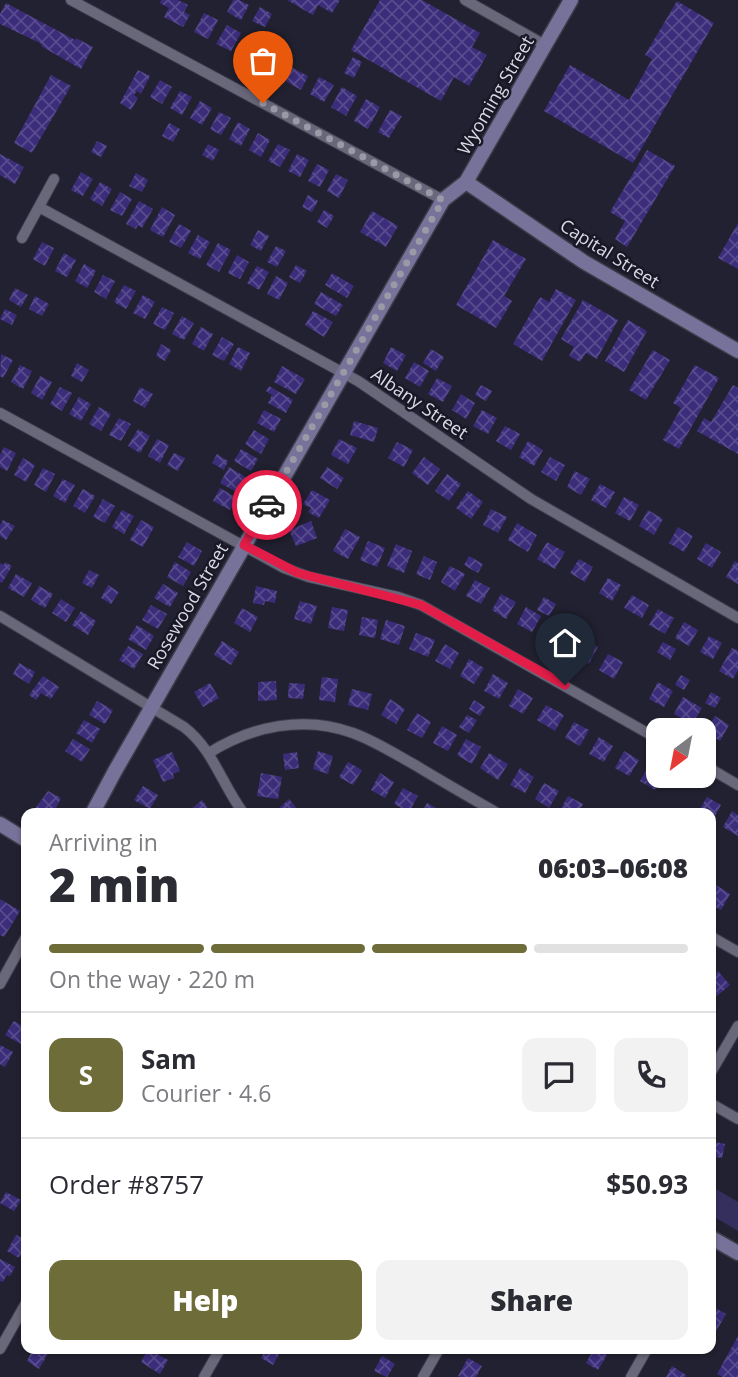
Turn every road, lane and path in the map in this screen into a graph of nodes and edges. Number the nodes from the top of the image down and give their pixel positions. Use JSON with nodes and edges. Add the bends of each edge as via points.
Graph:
{"nodes":[{"id":1,"x":71,"y":0,"type":"edge"},
{"id":2,"x":465,"y":0,"type":"edge"},
{"id":3,"x":571,"y":0,"type":"edge"},
{"id":4,"x":545,"y":45,"type":"junction"},
{"id":5,"x":54,"y":179,"type":"dead end"},
{"id":6,"x":466,"y":182,"type":"junction"},
{"id":7,"x":443,"y":200,"type":"junction"},
{"id":8,"x":39,"y":207,"type":"junction"},
{"id":9,"x":22,"y":238,"type":"dead end"},
{"id":10,"x":738,"y":351,"type":"edge"},
{"id":11,"x":344,"y":372,"type":"junction"},
{"id":12,"x":0,"y":413,"type":"edge"},
{"id":13,"x":244,"y":545,"type":"junction"},
{"id":14,"x":0,"y":616,"type":"edge"},
{"id":15,"x":738,"y":618,"type":"edge"},
{"id":16,"x":151,"y":707,"type":"junction"},
{"id":17,"x":646,"y":732,"type":"edge"},
{"id":18,"x":209,"y":753,"type":"junction"},
{"id":19,"x":716,"y":772,"type":"edge"},
{"id":20,"x":738,"y":785,"type":"edge"},
{"id":21,"x":95,"y":808,"type":"edge"},
{"id":22,"x":241,"y":808,"type":"edge"},
{"id":23,"x":488,"y":808,"type":"edge"},
{"id":24,"x":0,"y":824,"type":"edge"},
{"id":25,"x":21,"y":837,"type":"edge"},
{"id":26,"x":716,"y":939,"type":"edge"},
{"id":27,"x":21,"y":946,"type":"edge"},
{"id":28,"x":738,"y":952,"type":"edge"},
{"id":29,"x":0,"y":984,"type":"edge"},
{"id":30,"x":738,"y":1026,"type":"edge"},
{"id":31,"x":716,"y":1064,"type":"edge"},
{"id":32,"x":716,"y":1106,"type":"edge"},
{"id":33,"x":738,"y":1119,"type":"edge"},
{"id":34,"x":716,"y":1241,"type":"edge"},
{"id":35,"x":738,"y":1253,"type":"edge"},
{"id":36,"x":21,"y":1312,"type":"edge"},
{"id":37,"x":0,"y":1349,"type":"edge"},
{"id":38,"x":217,"y":1354,"type":"edge"},
{"id":39,"x":436,"y":1354,"type":"edge"},
{"id":40,"x":644,"y":1354,"type":"edge"},
{"id":41,"x":204,"y":1377,"type":"edge"},
{"id":42,"x":423,"y":1377,"type":"edge"},
{"id":43,"x":631,"y":1377,"type":"edge"}],
"edges":[{"from":1,"to":7,"type":"street"},
{"from":2,"to":4,"type":"street"},
{"from":3,"to":4,"type":"street","name":"Wyoming Street"},
{"from":4,"to":6,"type":"street","name":"Wyoming Street"},
{"from":5,"to":8,"type":"street"},
{"from":6,"to":7,"type":"street","name":"Wyoming Street"},
{"from":6,"to":10,"type":"street","name":"Capital Street","via":[[584,262]]},
{"from":7,"to":11,"type":"street","name":"Rosewood Street"},
{"from":8,"to":9,"type":"street"},
{"from":8,"to":11,"type":"street","name":"Albany Street"},
{"from":11,"to":13,"type":"street","name":"Rosewood Street"},
{"from":11,"to":15,"type":"street","name":"Albany Street","via":[[531,499]]},
{"from":12,"to":13,"type":"street"},
{"from":13,"to":16,"type":"street","name":"Rosewood Street"},
{"from":13,"to":17,"type":"street","via":[[298,573],[421,605]]},
{"from":14,"to":16,"type":"street"},
{"from":16,"to":18,"type":"street","via":[[197,737]]},
{"from":16,"to":21,"type":"street","name":"Rosewood Street"},
{"from":18,"to":22,"type":"street"},
{"from":18,"to":23,"type":"street","via":[[239,736],[277,726],[339,729],[380,746]]},
{"from":19,"to":20,"type":"street"},
{"from":24,"to":25,"type":"street"},
{"from":26,"to":28,"type":"street"},
{"from":27,"to":29,"type":"street"},
{"from":30,"to":31,"type":"street"},
{"from":32,"to":33,"type":"street"},
{"from":34,"to":35,"type":"street"},
{"from":36,"to":37,"type":"street"},
{"from":38,"to":41,"type":"street"},
{"from":39,"to":42,"type":"street"},
{"from":40,"to":43,"type":"street"}]}
